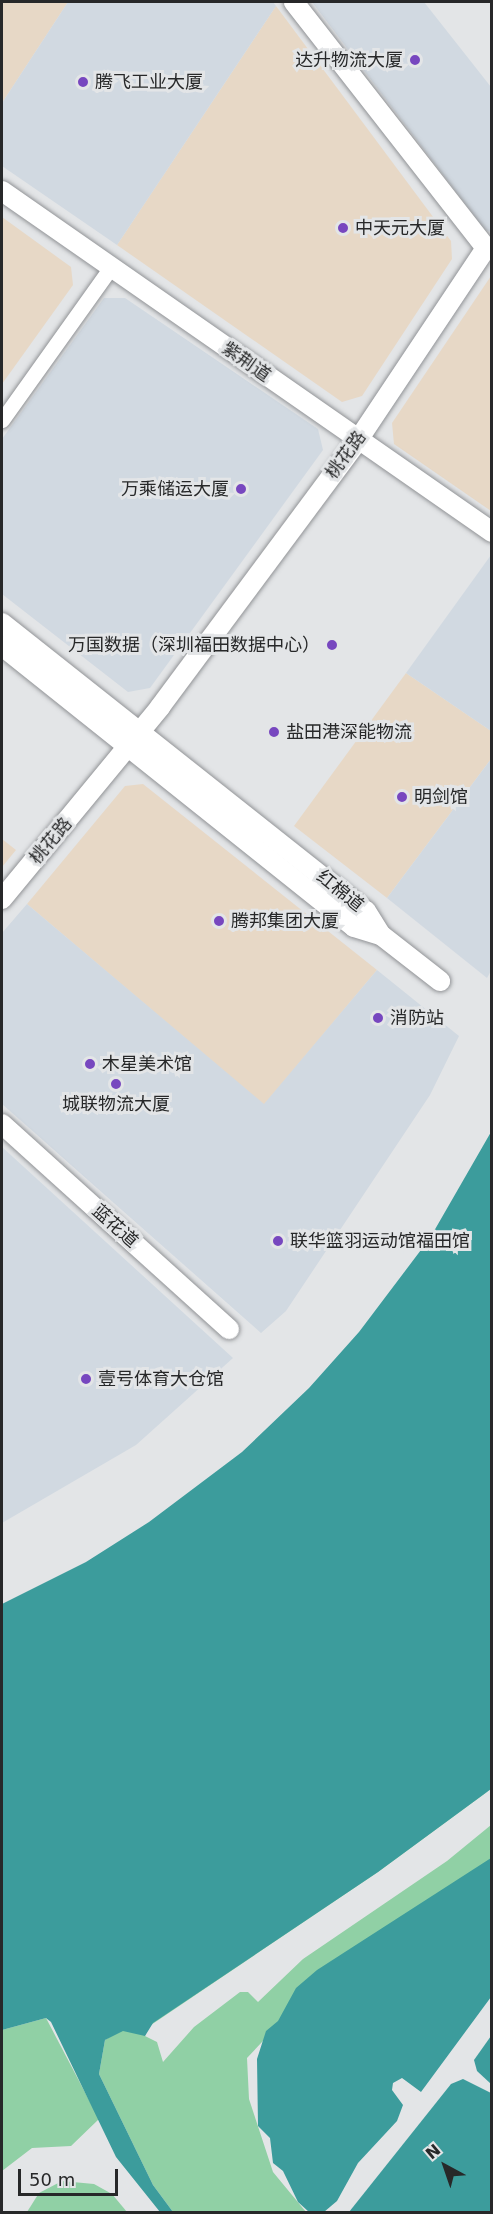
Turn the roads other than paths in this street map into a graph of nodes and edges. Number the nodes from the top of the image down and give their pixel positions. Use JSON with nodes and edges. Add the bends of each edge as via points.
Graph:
{"nodes":[{"id":1,"x":294,"y":2,"type":"edge"},
{"id":2,"x":2,"y":191,"type":"edge"},
{"id":3,"x":111,"y":267,"type":"junction"},
{"id":4,"x":2,"y":420,"type":"edge"},
{"id":5,"x":358,"y":440,"type":"junction"},
{"id":6,"x":492,"y":532,"type":"edge"},
{"id":7,"x":2,"y":623,"type":"edge"},
{"id":8,"x":2,"y":646,"type":"edge"},
{"id":9,"x":135,"y":740,"type":"junction"},
{"id":10,"x":2,"y":899,"type":"edge"},
{"id":11,"x":440,"y":981,"type":"dead end"},
{"id":12,"x":2,"y":1124,"type":"edge"},
{"id":13,"x":229,"y":1329,"type":"dead end"}],
"edges":[{"from":1,"to":5,"type":"main road","name":"桃花路","via":[[486,248]]},
{"from":2,"to":3,"type":"main road","name":"紫荆道"},
{"from":3,"to":4,"type":"street"},
{"from":3,"to":5,"type":"main road","name":"紫荆道"},
{"from":5,"to":6,"type":"main road","name":"紫荆道"},
{"from":5,"to":9,"type":"main road","name":"桃花路"},
{"from":7,"to":9,"type":"main road","name":"红棉道"},
{"from":8,"to":9,"type":"main road","name":"红棉道"},
{"from":9,"to":10,"type":"main road","name":"桃花路"},
{"from":9,"to":11,"type":"main road","name":"红棉道","via":[[366,911],[381,935]]},
{"from":12,"to":13,"type":"main road","name":"蓝花道"}]}
